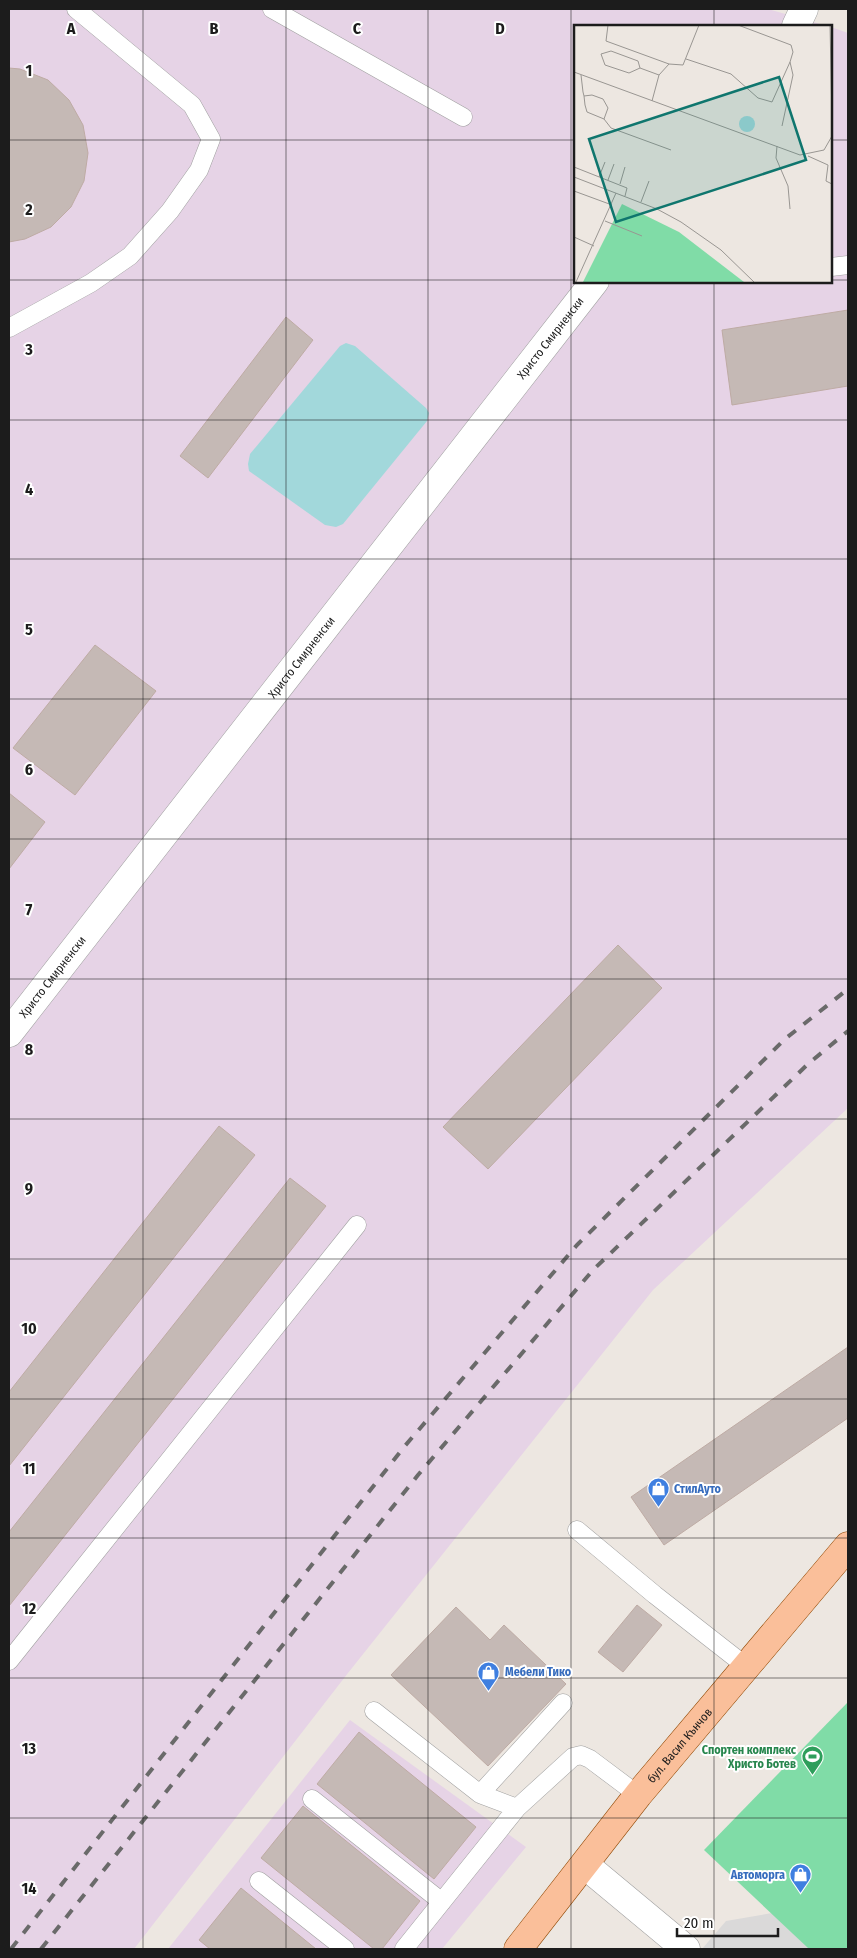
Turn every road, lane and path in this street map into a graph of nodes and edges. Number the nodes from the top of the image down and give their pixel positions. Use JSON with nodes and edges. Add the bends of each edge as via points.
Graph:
{"nodes":[{"id":1,"x":76,"y":9,"type":"edge"},
{"id":2,"x":272,"y":9,"type":"edge"},
{"id":3,"x":804,"y":9,"type":"edge"},
{"id":4,"x":796,"y":25,"type":"edge"},
{"id":5,"x":463,"y":117,"type":"dead end"},
{"id":6,"x":848,"y":265,"type":"edge"},
{"id":7,"x":832,"y":267,"type":"edge"},
{"id":8,"x":594,"y":282,"type":"edge"},
{"id":9,"x":9,"y":328,"type":"edge"},
{"id":10,"x":9,"y":1033,"type":"edge"},
{"id":11,"x":356,"y":1225,"type":"dead end"},
{"id":12,"x":577,"y":1530,"type":"dead end"},
{"id":13,"x":848,"y":1546,"type":"edge"},
{"id":14,"x":9,"y":1661,"type":"edge"},
{"id":15,"x":747,"y":1667,"type":"junction"},
{"id":16,"x":563,"y":1703,"type":"dead end"},
{"id":17,"x":374,"y":1711,"type":"dead end"},
{"id":18,"x":480,"y":1794,"type":"junction"},
{"id":19,"x":638,"y":1795,"type":"junction"},
{"id":20,"x":312,"y":1799,"type":"dead end"},
{"id":21,"x":517,"y":1808,"type":"junction"},
{"id":22,"x":585,"y":1865,"type":"junction"},
{"id":23,"x":259,"y":1881,"type":"dead end"},
{"id":24,"x":442,"y":1902,"type":"junction"},
{"id":25,"x":345,"y":1949,"type":"edge"},
{"id":26,"x":404,"y":1949,"type":"edge"},
{"id":27,"x":518,"y":1949,"type":"edge"},
{"id":28,"x":686,"y":1949,"type":"edge"}],
"edges":[{"from":1,"to":9,"type":"lane","via":[[192,105],[211,139],[199,170],[170,211],[130,256],[91,283]]},
{"from":2,"to":5,"type":"lane"},
{"from":3,"to":4,"type":"street"},
{"from":6,"to":7,"type":"lane"},
{"from":8,"to":10,"type":"street","name":"Христо Смирненски"},
{"from":11,"to":14,"type":"lane"},
{"from":12,"to":15,"type":"lane"},
{"from":13,"to":15,"type":"main road","name":"бул. Васил Кънчов"},
{"from":15,"to":19,"type":"main road","name":"бул. Васил Кънчов"},
{"from":16,"to":18,"type":"lane"},
{"from":17,"to":18,"type":"lane"},
{"from":18,"to":21,"type":"lane"},
{"from":19,"to":21,"type":"lane","via":[[581,1755],[573,1756]]},
{"from":19,"to":22,"type":"main road","name":"бул. Васил Кънчов"},
{"from":20,"to":24,"type":"lane"},
{"from":21,"to":24,"type":"lane"},
{"from":22,"to":27,"type":"main road","name":"бул. Васил Кънчов"},
{"from":22,"to":28,"type":"street"},
{"from":23,"to":25,"type":"lane"},
{"from":24,"to":26,"type":"lane"}]}
